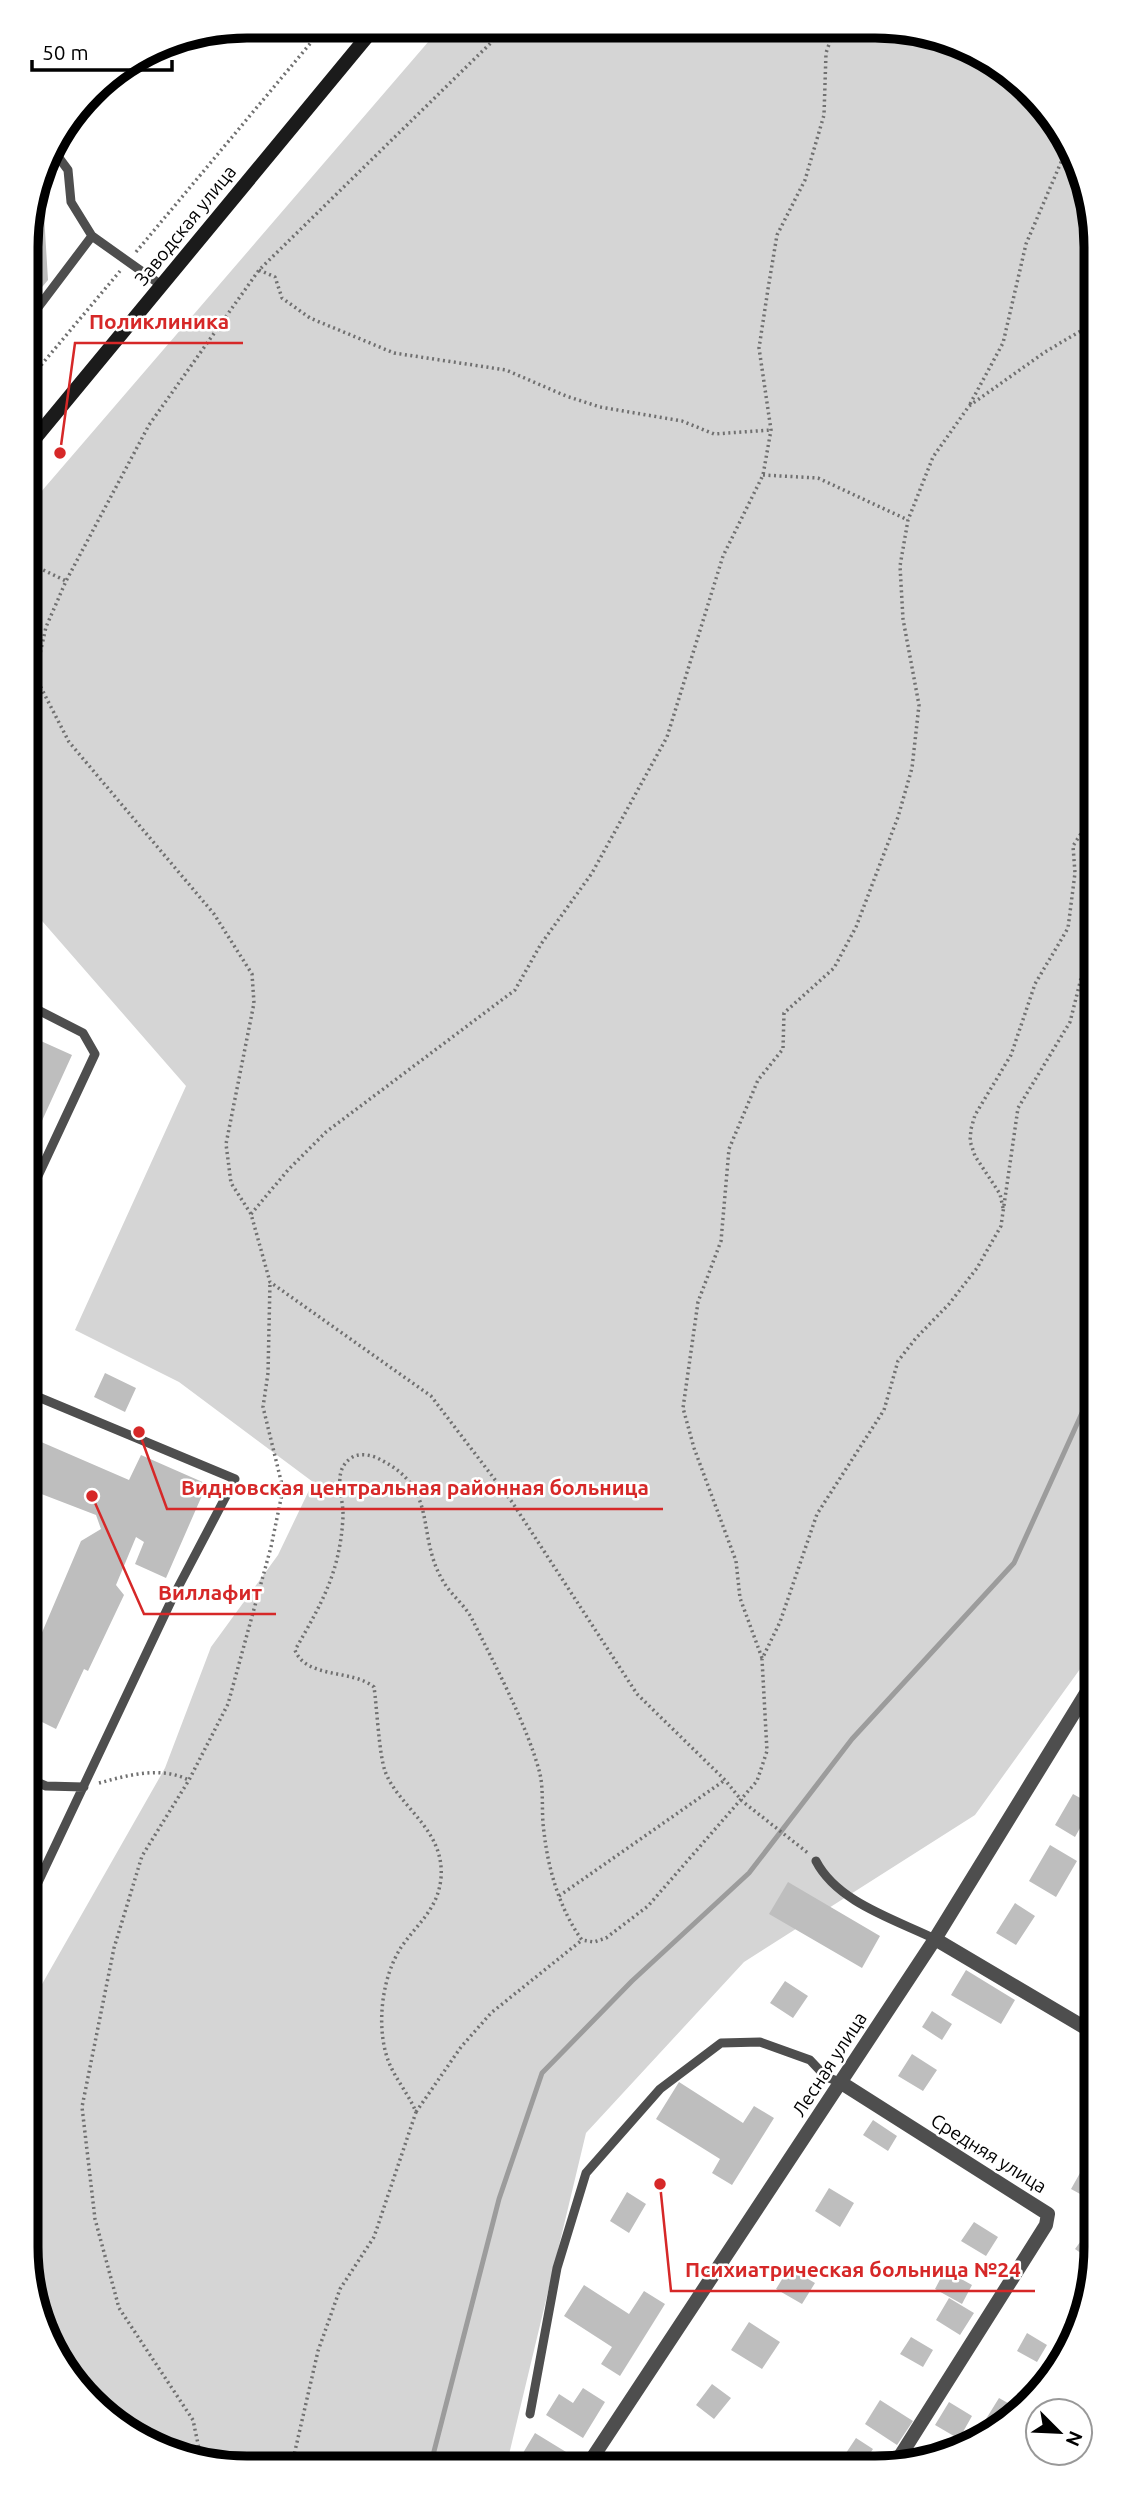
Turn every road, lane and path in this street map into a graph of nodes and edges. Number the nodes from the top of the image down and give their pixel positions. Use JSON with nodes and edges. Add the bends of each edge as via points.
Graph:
{"nodes":[{"id":1,"x":314,"y":39,"type":"edge"},
{"id":2,"x":365,"y":39,"type":"edge"},
{"id":3,"x":495,"y":39,"type":"edge"},
{"id":4,"x":831,"y":39,"type":"edge"},
{"id":5,"x":59,"y":158,"type":"edge"},
{"id":6,"x":1063,"y":158,"type":"edge"},
{"id":7,"x":92,"y":236,"type":"junction"},
{"id":8,"x":128,"y":261,"type":"junction"},
{"id":9,"x":259,"y":270,"type":"junction"},
{"id":10,"x":161,"y":285,"type":"junction"},
{"id":11,"x":39,"y":306,"type":"edge"},
{"id":12,"x":1084,"y":328,"type":"edge"},
{"id":13,"x":39,"y":368,"type":"edge"},
{"id":14,"x":969,"y":406,"type":"junction"},
{"id":15,"x":771,"y":430,"type":"junction"},
{"id":16,"x":39,"y":433,"type":"edge"},
{"id":17,"x":763,"y":475,"type":"junction"},
{"id":18,"x":908,"y":520,"type":"junction"},
{"id":19,"x":39,"y":568,"type":"edge"},
{"id":20,"x":66,"y":581,"type":"junction"},
{"id":21,"x":39,"y":658,"type":"edge"},
{"id":22,"x":39,"y":684,"type":"edge"},
{"id":23,"x":1084,"y":831,"type":"edge"},
{"id":24,"x":1084,"y":968,"type":"edge"},
{"id":25,"x":39,"y":1010,"type":"edge"},
{"id":26,"x":39,"y":1174,"type":"edge"},
{"id":27,"x":1004,"y":1212,"type":"junction"},
{"id":28,"x":251,"y":1214,"type":"junction"},
{"id":29,"x":270,"y":1282,"type":"junction"},
{"id":30,"x":39,"y":1397,"type":"edge"},
{"id":31,"x":762,"y":1659,"type":"junction"},
{"id":32,"x":1083,"y":1698,"type":"edge"},
{"id":33,"x":188,"y":1780,"type":"junction"},
{"id":34,"x":725,"y":1780,"type":"junction"},
{"id":35,"x":39,"y":1783,"type":"edge"},
{"id":36,"x":84,"y":1787,"type":"junction"},
{"id":37,"x":742,"y":1801,"type":"junction"},
{"id":38,"x":799,"y":1843,"type":"dead end"},
{"id":39,"x":816,"y":1861,"type":"dead end"},
{"id":40,"x":39,"y":1882,"type":"edge"},
{"id":41,"x":559,"y":1896,"type":"junction"},
{"id":42,"x":935,"y":1939,"type":"junction"},
{"id":43,"x":582,"y":1940,"type":"junction"},
{"id":44,"x":1083,"y":2027,"type":"edge"},
{"id":45,"x":840,"y":2082,"type":"junction"},
{"id":46,"x":416,"y":2112,"type":"junction"},
{"id":47,"x":530,"y":2414,"type":"dead end"},
{"id":48,"x":199,"y":2450,"type":"edge"},
{"id":49,"x":901,"y":2455,"type":"edge"},
{"id":50,"x":294,"y":2456,"type":"edge"},
{"id":51,"x":594,"y":2456,"type":"edge"}],
"edges":[{"from":1,"to":8,"type":"path"},
{"from":2,"to":10,"type":"street","name":"Заводская улица"},
{"from":3,"to":9,"type":"path"},
{"from":4,"to":15,"type":"path","via":[[824,115],[805,180],[777,235],[768,289],[759,348]]},
{"from":5,"to":7,"type":"lane","via":[[68,170],[71,202]]},
{"from":6,"to":14,"type":"path","via":[[1026,244],[1003,343]]},
{"from":7,"to":8,"type":"lane"},
{"from":7,"to":11,"type":"lane"},
{"from":8,"to":10,"type":"lane"},
{"from":8,"to":13,"type":"path"},
{"from":9,"to":15,"type":"path","via":[[275,277],[282,298],[310,318],[394,353],[506,370],[589,403],[682,421],[714,434]]},
{"from":9,"to":20,"type":"path","via":[[149,425]]},
{"from":10,"to":16,"type":"street","name":"Заводская улица"},
{"from":12,"to":14,"type":"path"},
{"from":14,"to":18,"type":"path","via":[[933,457]]},
{"from":15,"to":17,"type":"path"},
{"from":17,"to":18,"type":"path","via":[[818,478]]},
{"from":17,"to":28,"type":"path","via":[[723,556],[667,737],[592,873],[541,944],[515,990],[326,1132]]},
{"from":18,"to":31,"type":"path","via":[[900,566],[903,619],[919,705],[912,768],[856,927],[834,968],[785,1013],[783,1049],[758,1080],[729,1149],[721,1241],[698,1302],[685,1388],[683,1408],[694,1447],[736,1562],[740,1598]]},
{"from":19,"to":20,"type":"path"},
{"from":20,"to":21,"type":"path","via":[[46,627]]},
{"from":22,"to":28,"type":"path","via":[[69,742],[214,914],[252,974],[254,1003],[226,1144],[230,1183]]},
{"from":23,"to":27,"type":"path","via":[[1073,846],[1075,873],[1068,928],[1035,984],[1011,1055],[971,1129],[975,1156],[1000,1194]]},
{"from":24,"to":27,"type":"path","via":[[1070,1022],[1018,1108]]},
{"from":25,"to":26,"type":"lane","via":[[83,1032],[95,1054]]},
{"from":27,"to":31,"type":"path","via":[[977,1268],[898,1361],[884,1410],[817,1514],[780,1622]]},
{"from":28,"to":29,"type":"path"},
{"from":29,"to":33,"type":"path","via":[[263,1407],[284,1489],[228,1704]]},
{"from":29,"to":34,"type":"path","via":[[431,1396],[512,1502],[637,1694]]},
{"from":30,"to":36,"type":"lane","via":[[234,1479]]},
{"from":31,"to":37,"type":"path","via":[[767,1751],[757,1781]]},
{"from":32,"to":42,"type":"street","name":"Лесная улица"},
{"from":33,"to":36,"type":"path","via":[[171,1771],[129,1775]]},
{"from":33,"to":48,"type":"path","via":[[142,1856],[114,1948],[82,2107],[96,2219],[119,2308],[193,2420]]},
{"from":34,"to":37,"type":"path"},
{"from":34,"to":41,"type":"path"},
{"from":35,"to":36,"type":"lane"},
{"from":36,"to":40,"type":"lane"},
{"from":37,"to":38,"type":"path"},
{"from":37,"to":43,"type":"path","via":[[640,1913],[606,1938]]},
{"from":39,"to":42,"type":"lane","via":[[825,1878],[841,1892]]},
{"from":41,"to":43,"type":"path"},
{"from":41,"to":46,"type":"path","via":[[544,1834],[540,1774],[471,1617],[443,1580],[413,1482],[375,1456],[357,1455],[340,1473],[344,1514],[339,1560],[295,1650],[313,1668],[374,1686],[385,1772],[425,1826],[438,1854],[441,1877],[434,1907],[401,1947],[384,1999],[382,2031],[389,2064]]},
{"from":42,"to":44,"type":"street"},
{"from":42,"to":45,"type":"street","name":"Лесная улица"},
{"from":43,"to":46,"type":"path","via":[[491,2013]]},
{"from":45,"to":47,"type":"lane","via":[[826,2077],[810,2060],[760,2042],[720,2043],[660,2089],[586,2173],[557,2269]]},
{"from":45,"to":49,"type":"street","name":"Средняя улица","via":[[1048,2214],[1046,2225]]},
{"from":45,"to":51,"type":"street","name":"Лесная улица"},
{"from":46,"to":50,"type":"path","via":[[374,2237],[340,2289],[318,2351]]}]}
